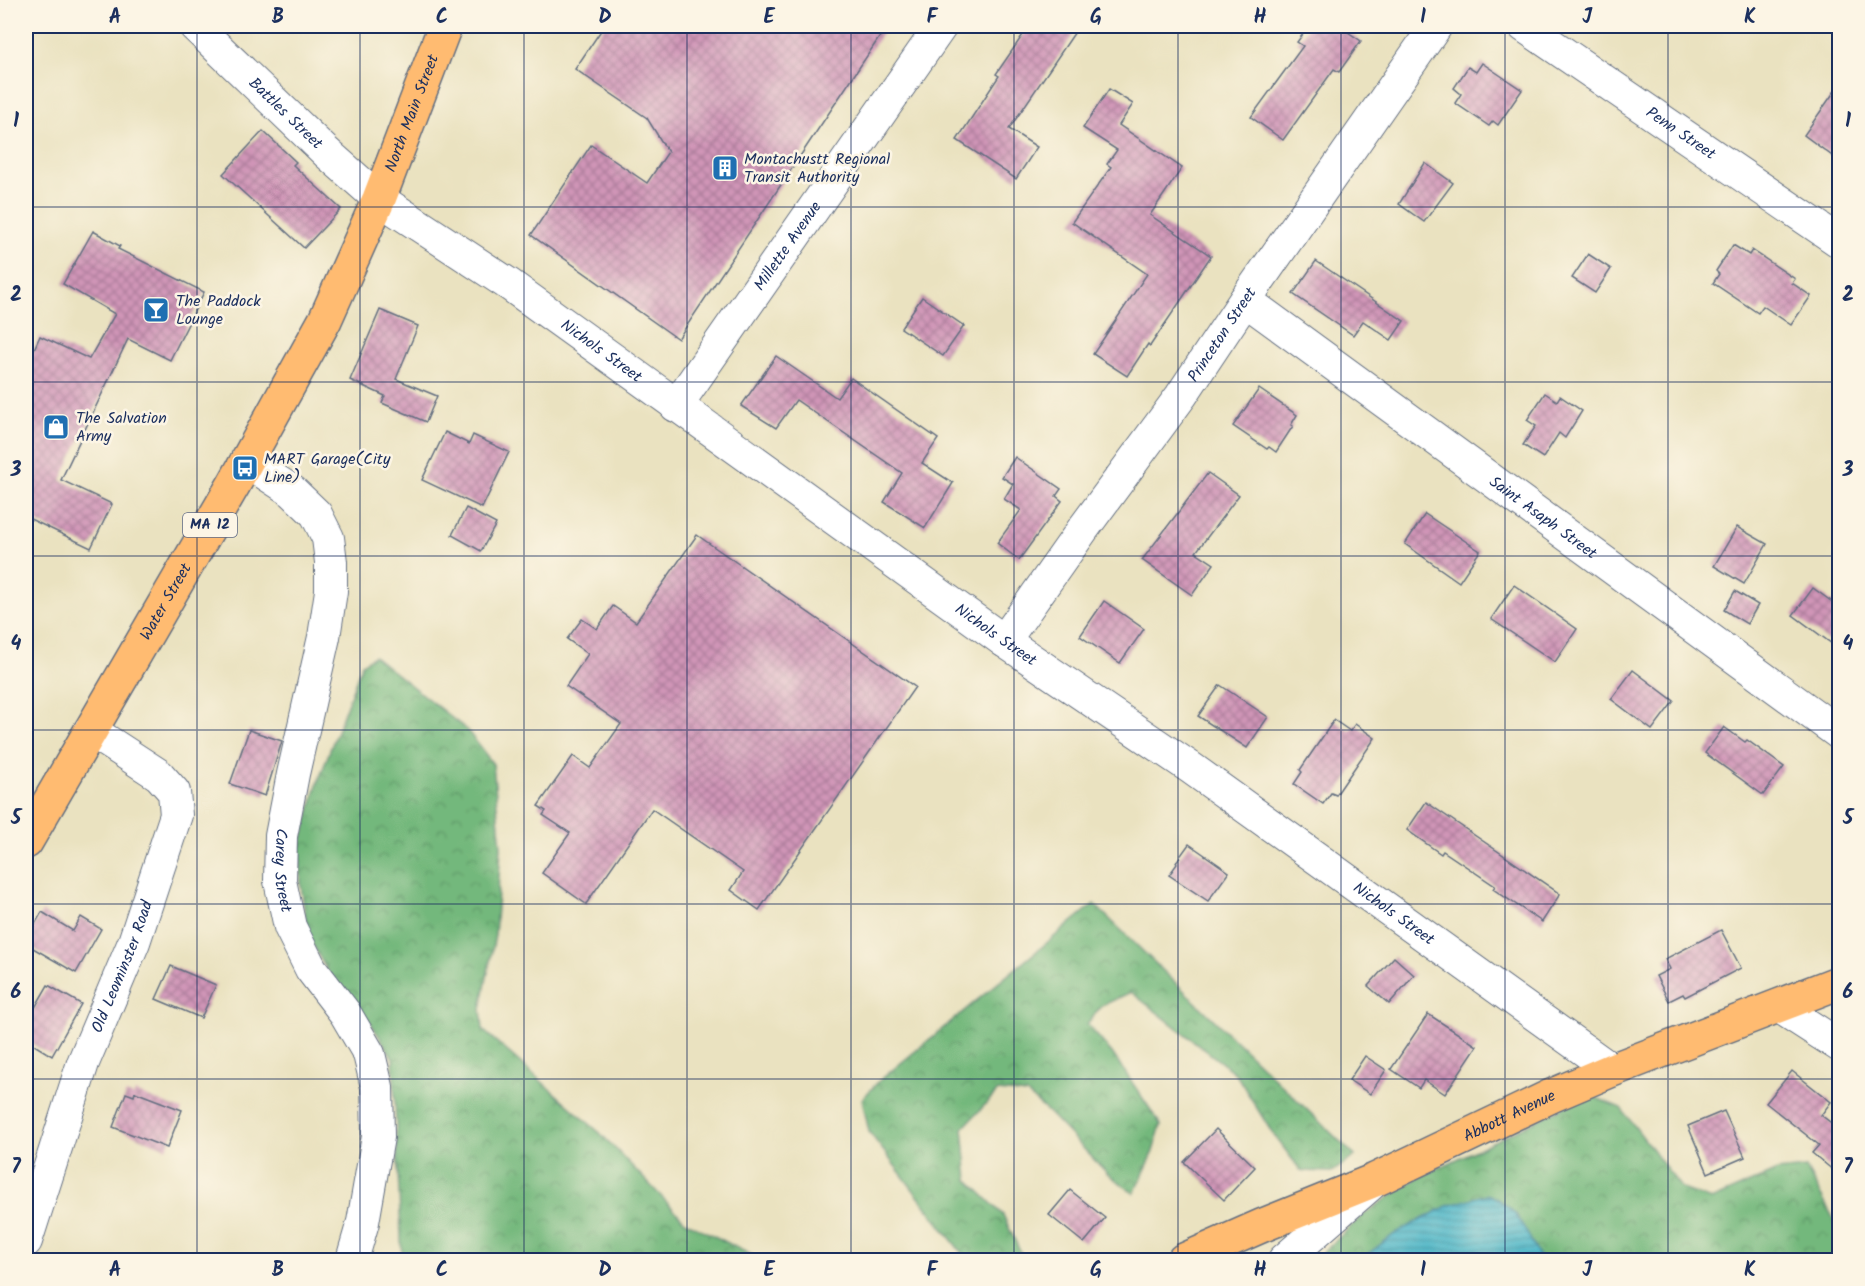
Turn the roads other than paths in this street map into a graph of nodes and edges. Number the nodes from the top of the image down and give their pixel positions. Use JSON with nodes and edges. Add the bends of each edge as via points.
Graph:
{"nodes":[{"id":1,"x":195,"y":26,"type":"edge"},
{"id":2,"x":445,"y":26,"type":"edge"},
{"id":3,"x":941,"y":26,"type":"edge"},
{"id":4,"x":1436,"y":26,"type":"edge"},
{"id":5,"x":1524,"y":26,"type":"edge"},
{"id":6,"x":379,"y":199,"type":"junction"},
{"id":7,"x":1839,"y":242,"type":"edge"},
{"id":8,"x":1245,"y":300,"type":"junction"},
{"id":9,"x":676,"y":406,"type":"junction"},
{"id":10,"x":246,"y":461,"type":"junction"},
{"id":11,"x":1004,"y":641,"type":"junction"},
{"id":12,"x":90,"y":730,"type":"junction"},
{"id":13,"x":1839,"y":734,"type":"edge"},
{"id":14,"x":26,"y":842,"type":"edge"},
{"id":15,"x":1839,"y":982,"type":"edge"},
{"id":16,"x":1778,"y":1006,"type":"junction"},
{"id":17,"x":1839,"y":1046,"type":"edge"},
{"id":18,"x":1612,"y":1070,"type":"junction"},
{"id":19,"x":1376,"y":1180,"type":"junction"},
{"id":20,"x":26,"y":1241,"type":"edge"},
{"id":21,"x":352,"y":1260,"type":"edge"},
{"id":22,"x":1184,"y":1260,"type":"edge"},
{"id":23,"x":1284,"y":1260,"type":"edge"}],
"edges":[{"from":1,"to":6,"type":"street","name":"Battles Street"},
{"from":2,"to":6,"type":"main road","name":"North Main Street","number":"MA 12"},
{"from":3,"to":9,"type":"street","name":"Millette Avenue"},
{"from":4,"to":8,"type":"street","name":"Princeton Street"},
{"from":5,"to":7,"type":"street","name":"Penn Street"},
{"from":6,"to":9,"type":"street","name":"Nichols Street","via":[[510,285]]},
{"from":6,"to":10,"type":"main road","name":"Water Street","number":"MA 12","via":[[325,320]]},
{"from":8,"to":11,"type":"street","name":"Princeton Street","via":[[1181,396]]},
{"from":8,"to":13,"type":"street","name":"Saint Asaph Street"},
{"from":9,"to":11,"type":"street","name":"Nichols Street"},
{"from":10,"to":12,"type":"main road","name":"Water Street","number":"MA 12"},
{"from":10,"to":21,"type":"street","name":"Carey Street","via":[[292,491],[316,514],[327,538],[331,562],[332,591],[324,637],[281,836],[280,881],[290,927],[311,969],[345,1013],[369,1054],[377,1087],[378,1137]]},
{"from":11,"to":18,"type":"street","name":"Nichols Street","via":[[1191,768]]},
{"from":12,"to":14,"type":"main road","name":"Water Street","number":"MA 12"},
{"from":12,"to":20,"type":"street","name":"Old Leominster Road","via":[[159,775],[174,792],[176,815],[134,942],[83,1064]]},
{"from":15,"to":16,"type":"main road","name":"Abbott Avenue"},
{"from":16,"to":17,"type":"street"},
{"from":16,"to":18,"type":"main road","name":"Abbott Avenue"},
{"from":18,"to":19,"type":"main road","name":"Abbott Avenue"},
{"from":19,"to":22,"type":"main road","name":"Abbott Avenue"},
{"from":19,"to":23,"type":"street"}]}
